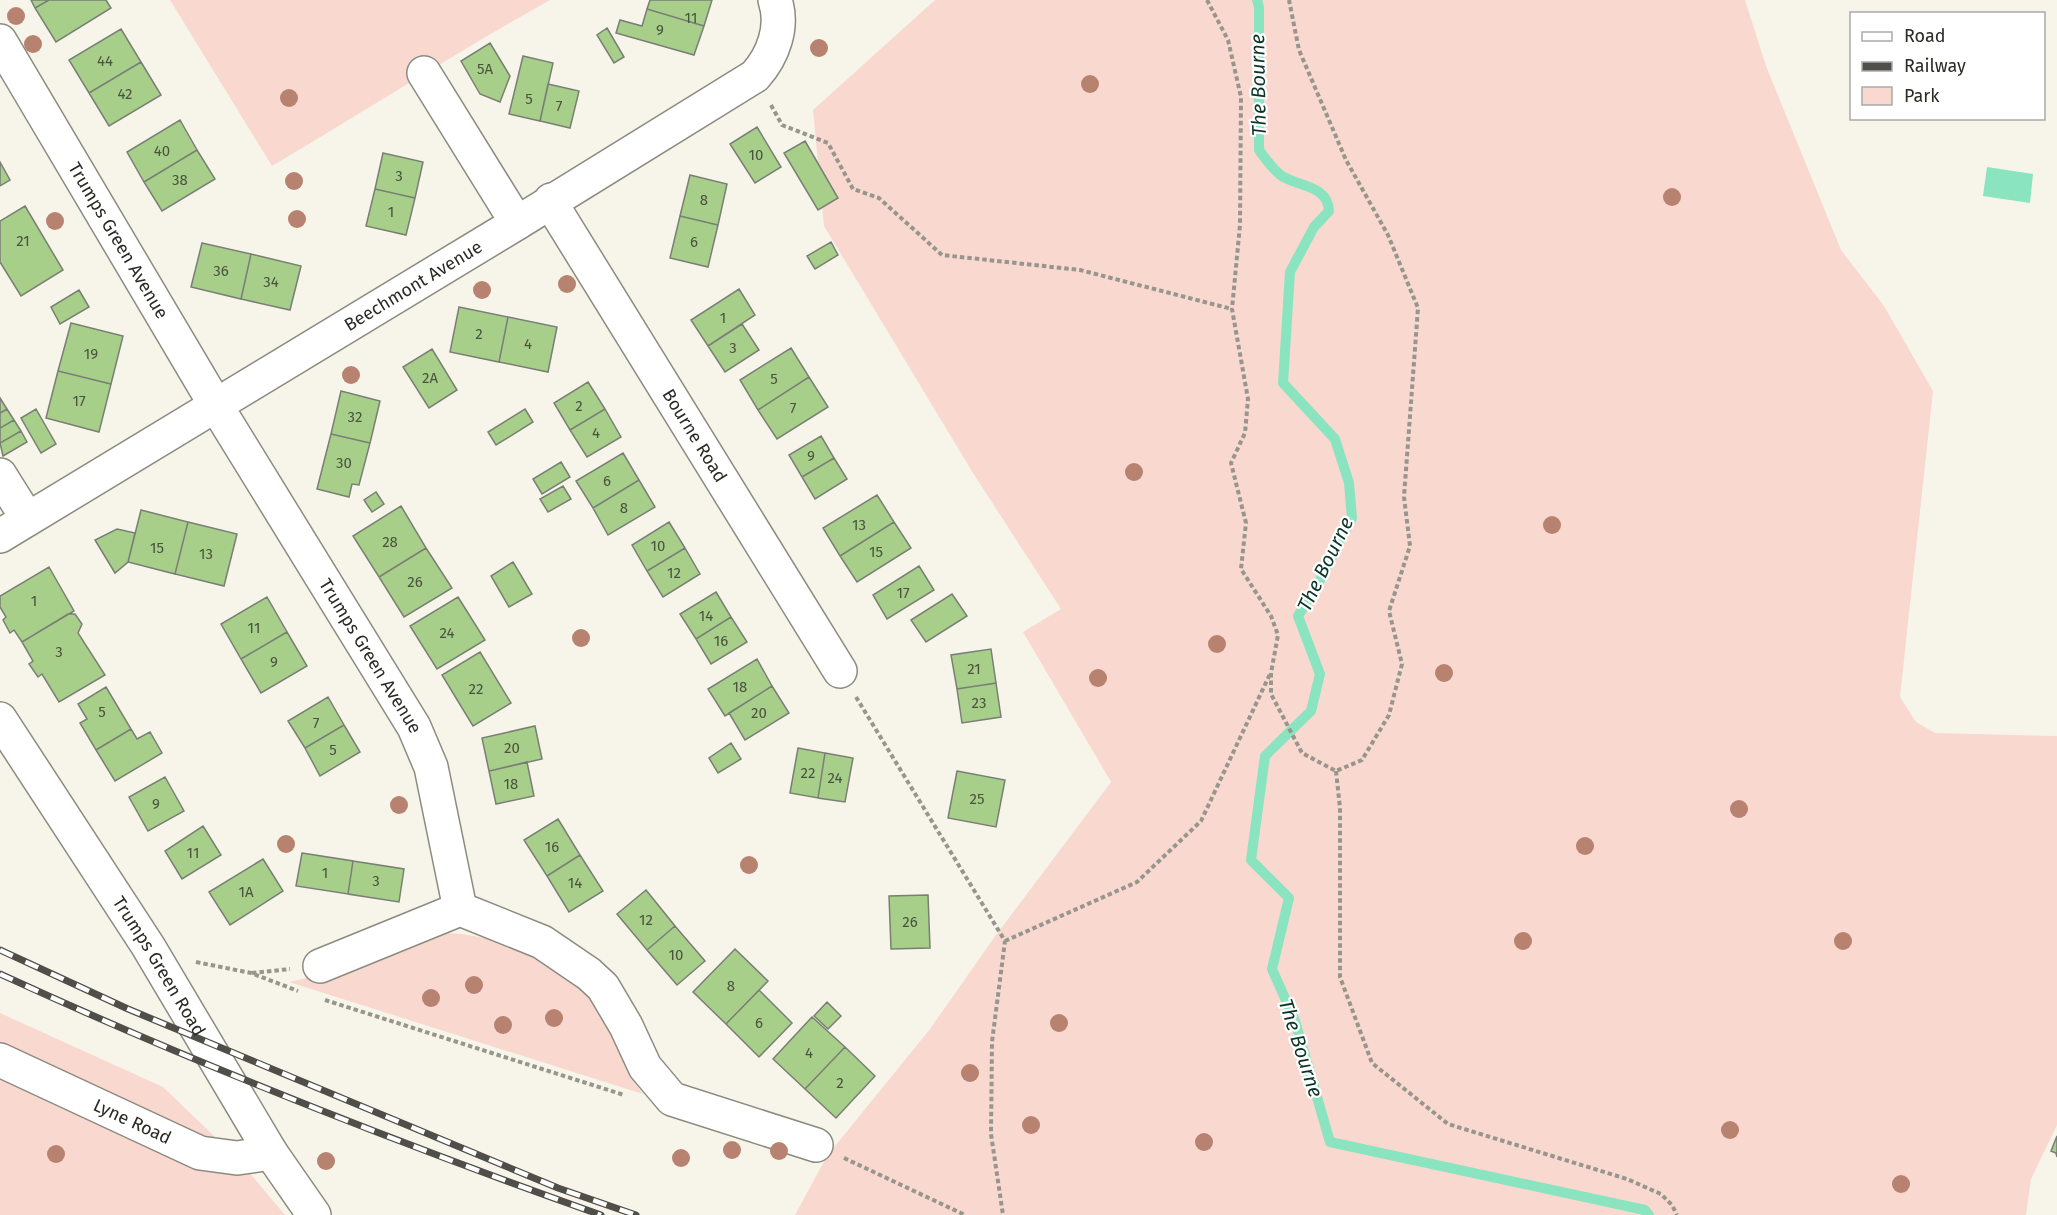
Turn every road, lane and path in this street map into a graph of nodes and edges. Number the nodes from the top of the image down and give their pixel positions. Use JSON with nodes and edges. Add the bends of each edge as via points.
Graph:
{"nodes":[{"id":1,"x":775,"y":0,"type":"edge"},
{"id":2,"x":1207,"y":0,"type":"edge"},
{"id":3,"x":1289,"y":0,"type":"edge"},
{"id":4,"x":0,"y":41,"type":"edge"},
{"id":5,"x":424,"y":73,"type":"dead end"},
{"id":6,"x":755,"y":76,"type":"junction"},
{"id":7,"x":551,"y":200,"type":"junction"},
{"id":8,"x":517,"y":223,"type":"junction"},
{"id":9,"x":1232,"y":309,"type":"junction"},
{"id":10,"x":215,"y":404,"type":"junction"},
{"id":11,"x":0,"y":475,"type":"edge"},
{"id":12,"x":13,"y":527,"type":"edge"},
{"id":13,"x":840,"y":671,"type":"joint"},
{"id":14,"x":1271,"y":673,"type":"junction"},
{"id":15,"x":0,"y":719,"type":"edge"},
{"id":16,"x":1336,"y":771,"type":"junction"},
{"id":17,"x":460,"y":909,"type":"junction"},
{"id":18,"x":1005,"y":940,"type":"junction"},
{"id":19,"x":191,"y":961,"type":"dead end"},
{"id":20,"x":315,"y":981,"type":"joint"},
{"id":21,"x":321,"y":998,"type":"dead end"},
{"id":22,"x":0,"y":1060,"type":"edge"},
{"id":23,"x":632,"y":1097,"type":"dead end"},
{"id":24,"x":816,"y":1145,"type":"joint"},
{"id":25,"x":271,"y":1153,"type":"junction"},
{"id":26,"x":314,"y":1215,"type":"edge"},
{"id":27,"x":965,"y":1215,"type":"edge"},
{"id":28,"x":1004,"y":1215,"type":"edge"},
{"id":29,"x":1677,"y":1215,"type":"edge"}],
"edges":[{"from":1,"to":6,"type":"street","name":"Beechmont Avenue","via":[[775,42]]},
{"from":2,"to":9,"type":"path","via":[[1228,40],[1241,97],[1240,225]]},
{"from":3,"to":16,"type":"path","via":[[1299,50],[1346,160],[1388,235],[1418,308],[1404,498],[1410,546],[1389,611],[1402,664],[1389,715],[1362,760]]},
{"from":4,"to":10,"type":"street","name":"Trumps Green Avenue"},
{"from":5,"to":8,"type":"street"},
{"from":6,"to":7,"type":"street","name":"Beechmont Avenue"},
{"from":6,"to":9,"type":"path","via":[[782,125],[828,143],[853,189],[879,198],[942,255],[1080,270]]},
{"from":7,"to":8,"type":"street","name":"Beechmont Avenue"},
{"from":7,"to":13,"type":"street","name":"Bourne Road"},
{"from":8,"to":10,"type":"street","name":"Beechmont Avenue"},
{"from":9,"to":14,"type":"path","via":[[1248,399],[1245,433],[1231,463],[1246,523],[1241,569],[1271,616],[1278,635]]},
{"from":10,"to":12,"type":"street","name":"Beechmont Avenue"},
{"from":10,"to":17,"type":"street","name":"Trumps Green Avenue","via":[[414,727],[431,767]]},
{"from":11,"to":12,"type":"street"},
{"from":13,"to":18,"type":"path"},
{"from":14,"to":16,"type":"path","via":[[1271,694],[1302,753]]},
{"from":14,"to":18,"type":"path","via":[[1201,821],[1137,882]]},
{"from":15,"to":25,"type":"street","name":"Trumps Green Road","via":[[148,946]]},
{"from":16,"to":29,"type":"path","via":[[1340,808],[1340,977],[1372,1063],[1448,1124],[1627,1179],[1661,1194]]},
{"from":17,"to":20,"type":"street"},
{"from":17,"to":24,"type":"street","via":[[542,942],[589,974],[603,987],[621,1016],[645,1067],[672,1099]]},
{"from":18,"to":28,"type":"path","via":[[992,1042],[991,1122]]},
{"from":19,"to":20,"type":"path"},
{"from":21,"to":23,"type":"path"},
{"from":22,"to":25,"type":"street","name":"Lyne Road","via":[[200,1153],[237,1158]]},
{"from":24,"to":27,"type":"path"},
{"from":25,"to":26,"type":"street","name":"Trumps Green Road"}]}
